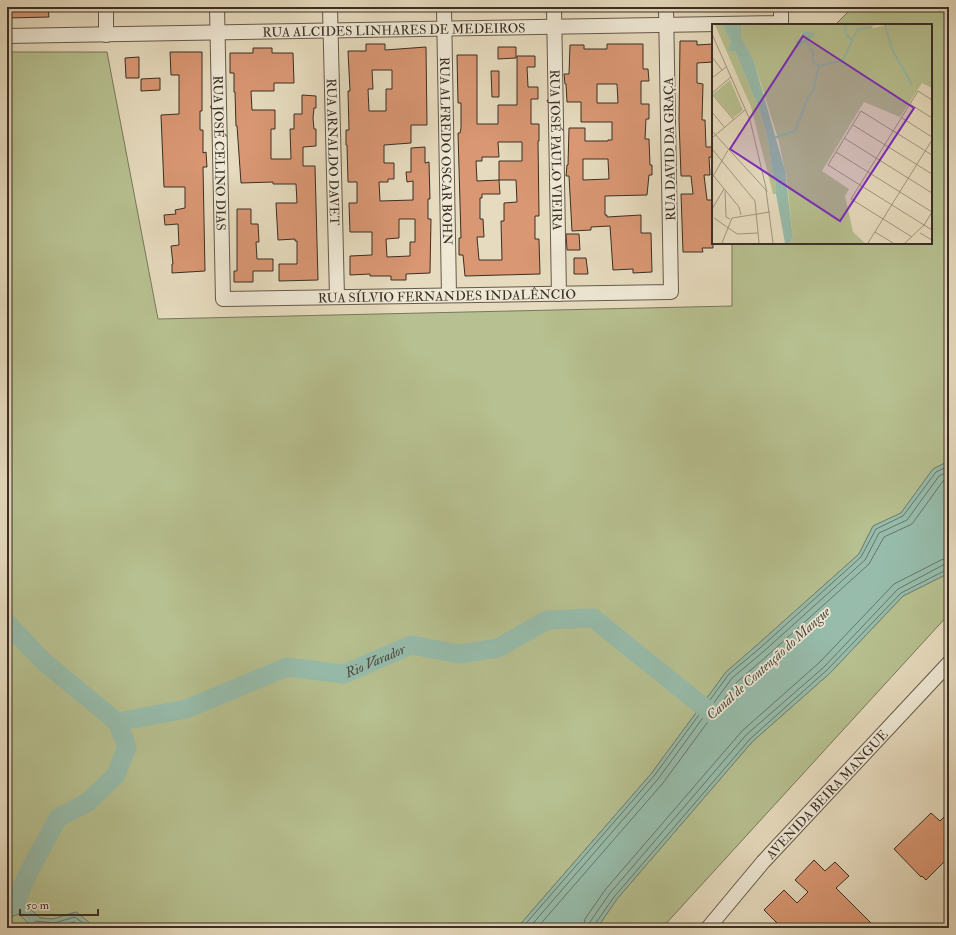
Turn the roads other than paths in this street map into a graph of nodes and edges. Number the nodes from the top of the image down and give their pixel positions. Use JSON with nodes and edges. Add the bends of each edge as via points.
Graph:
{"nodes":[{"id":1,"x":106,"y":7,"type":"edge"},
{"id":2,"x":217,"y":7,"type":"edge"},
{"id":3,"x":330,"y":7,"type":"edge"},
{"id":4,"x":444,"y":7,"type":"edge"},
{"id":5,"x":554,"y":7,"type":"edge"},
{"id":6,"x":666,"y":7,"type":"edge"},
{"id":7,"x":781,"y":7,"type":"edge"},
{"id":8,"x":712,"y":24,"type":"edge"},
{"id":9,"x":724,"y":24,"type":"edge"},
{"id":10,"x":667,"y":25,"type":"junction"},
{"id":11,"x":555,"y":27,"type":"junction"},
{"id":12,"x":444,"y":29,"type":"junction"},
{"id":13,"x":330,"y":31,"type":"junction"},
{"id":14,"x":218,"y":33,"type":"junction"},
{"id":15,"x":106,"y":35,"type":"junction"},
{"id":16,"x":7,"y":36,"type":"edge"},
{"id":17,"x":671,"y":292,"type":"joint"},
{"id":18,"x":559,"y":294,"type":"junction"},
{"id":19,"x":450,"y":296,"type":"junction"},
{"id":20,"x":337,"y":297,"type":"junction"},
{"id":21,"x":223,"y":299,"type":"joint"},
{"id":22,"x":949,"y":663,"type":"edge"},
{"id":23,"x":708,"y":928,"type":"edge"}],
"edges":[{"from":1,"to":15,"type":"street"},
{"from":2,"to":14,"type":"street","name":"RUA JOSÉ CELINO DIAS"},
{"from":3,"to":13,"type":"street","name":"RUA ARNALDO DAVET"},
{"from":4,"to":12,"type":"street","name":"RUA ALFREDO OSCAR BOHN"},
{"from":5,"to":11,"type":"street","name":"RUA JOSÉ PAULO VIEIRA"},
{"from":6,"to":10,"type":"street","name":"RUA DAVID DA GRAÇA"},
{"from":7,"to":9,"type":"street","name":"RUA ALCIDES LINHARES DE MEDEIROS","via":[[781,23]]},
{"from":8,"to":10,"type":"street","name":"RUA ALCIDES LINHARES DE MEDEIROS"},
{"from":10,"to":11,"type":"street","name":"RUA ALCIDES LINHARES DE MEDEIROS"},
{"from":10,"to":17,"type":"street","name":"RUA DAVID DA GRAÇA"},
{"from":11,"to":12,"type":"street","name":"RUA ALCIDES LINHARES DE MEDEIROS"},
{"from":11,"to":18,"type":"street","name":"RUA JOSÉ PAULO VIEIRA"},
{"from":12,"to":13,"type":"street","name":"RUA ALCIDES LINHARES DE MEDEIROS"},
{"from":12,"to":19,"type":"street","name":"RUA ALFREDO OSCAR BOHN"},
{"from":13,"to":14,"type":"street","name":"RUA ALCIDES LINHARES DE MEDEIROS"},
{"from":13,"to":20,"type":"street","name":"RUA ARNALDO DAVET"},
{"from":14,"to":15,"type":"street","name":"RUA ALCIDES LINHARES DE MEDEIROS"},
{"from":14,"to":21,"type":"street","name":"RUA JOSÉ CELINO DIAS"},
{"from":15,"to":16,"type":"street","name":"RUA ALCIDES LINHARES DE MEDEIROS"},
{"from":17,"to":18,"type":"street","name":"RUA SÍLVIO FERNANDES INDALÊNCIO"},
{"from":18,"to":19,"type":"street","name":"RUA SÍLVIO FERNANDES INDALÊNCIO"},
{"from":19,"to":20,"type":"street","name":"RUA SÍLVIO FERNANDES INDALÊNCIO"},
{"from":20,"to":21,"type":"street","name":"RUA SÍLVIO FERNANDES INDALÊNCIO"},
{"from":22,"to":23,"type":"street","name":"AVENIDA BEIRA MANGUE","via":[[762,862]]}]}
